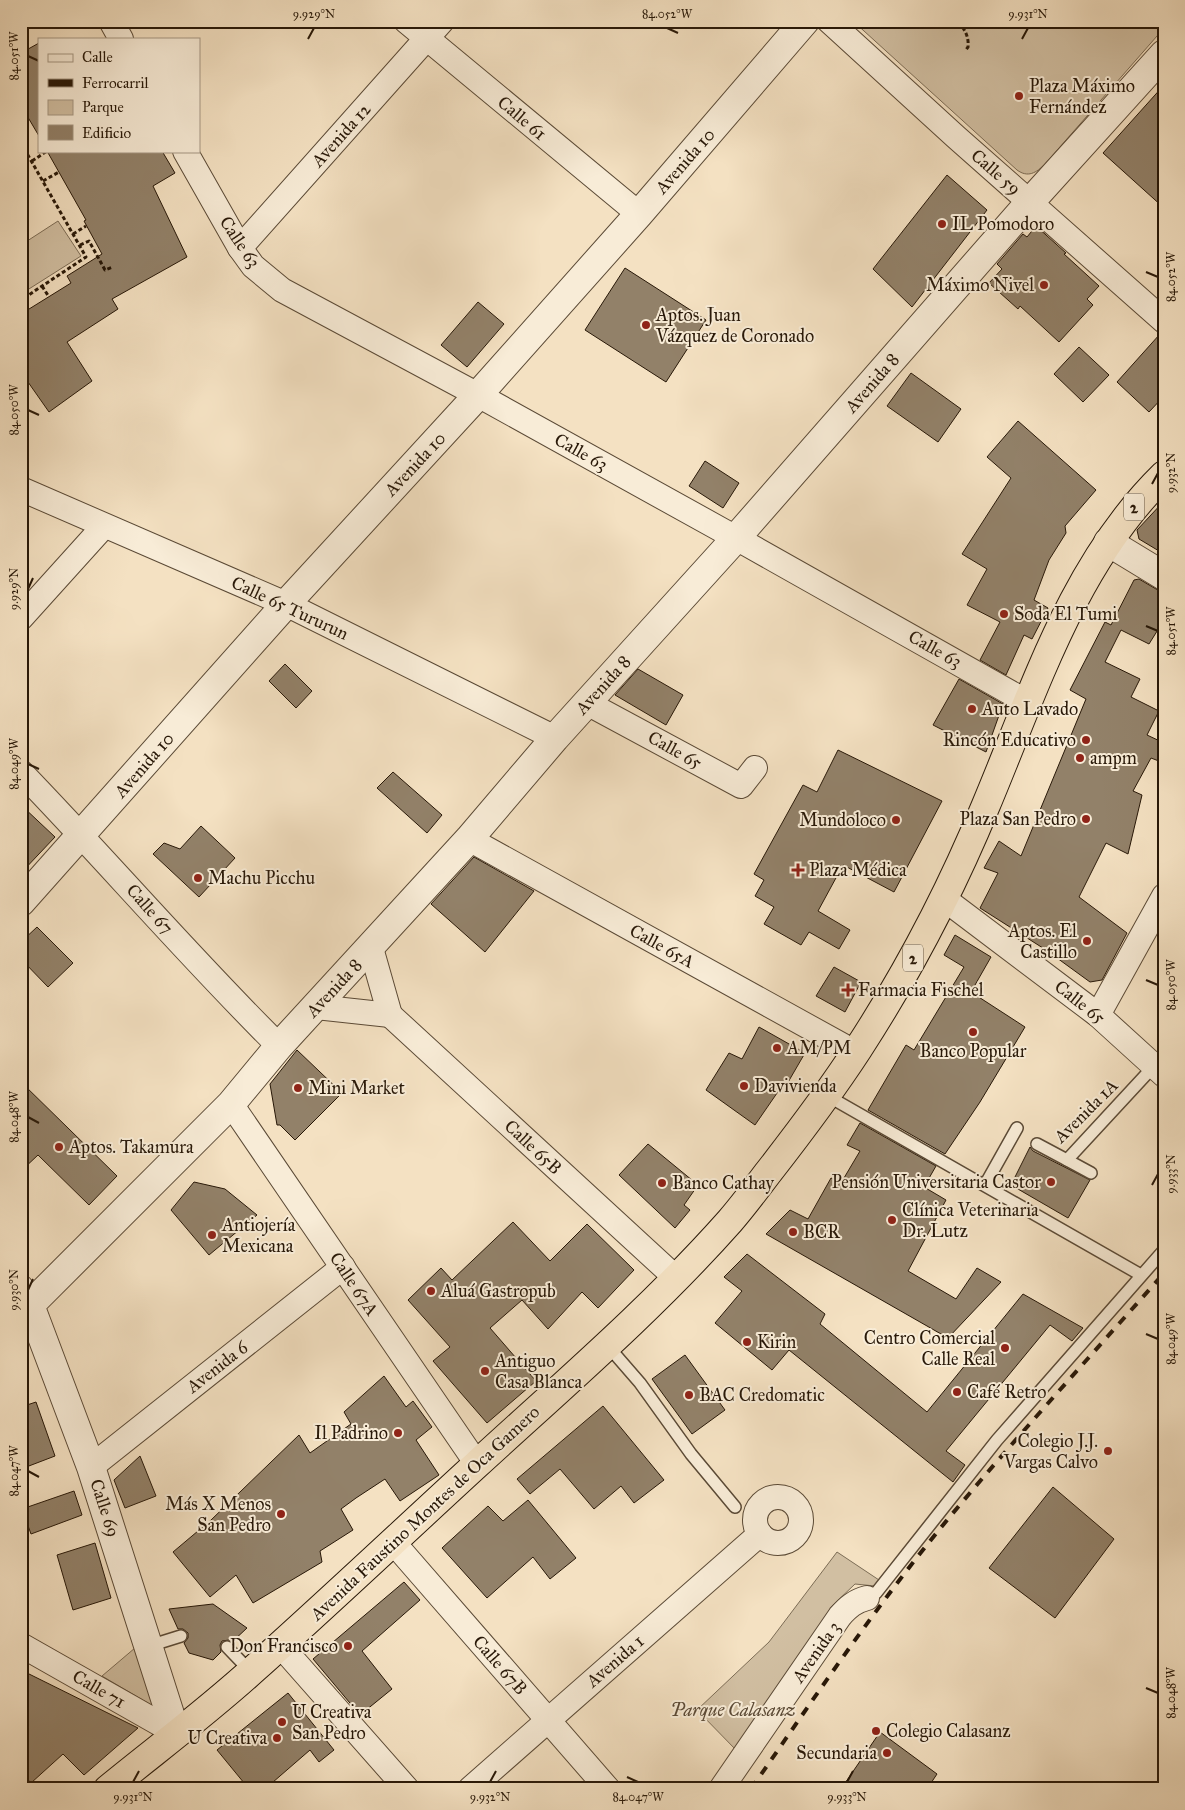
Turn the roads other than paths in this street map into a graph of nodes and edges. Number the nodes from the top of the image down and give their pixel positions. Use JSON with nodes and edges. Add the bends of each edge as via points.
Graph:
{"nodes":[{"id":1,"x":111,"y":21,"type":"edge"},
{"id":2,"x":406,"y":21,"type":"edge"},
{"id":3,"x":442,"y":21,"type":"edge"},
{"id":4,"x":805,"y":21,"type":"edge"},
{"id":5,"x":829,"y":21,"type":"edge"},
{"id":6,"x":120,"y":38,"type":"edge"},
{"id":7,"x":426,"y":39,"type":"junction"},
{"id":8,"x":1164,"y":54,"type":"edge"},
{"id":9,"x":186,"y":152,"type":"edge"},
{"id":10,"x":1030,"y":202,"type":"junction"},
{"id":11,"x":639,"y":214,"type":"junction"},
{"id":12,"x":240,"y":248,"type":"junction"},
{"id":13,"x":1164,"y":321,"type":"edge"},
{"id":14,"x":478,"y":395,"type":"junction"},
{"id":15,"x":1164,"y":475,"type":"edge"},
{"id":16,"x":21,"y":489,"type":"edge"},
{"id":17,"x":104,"y":526,"type":"junction"},
{"id":18,"x":736,"y":538,"type":"junction"},
{"id":19,"x":1108,"y":542,"type":"junction"},
{"id":20,"x":1164,"y":576,"type":"edge"},
{"id":21,"x":286,"y":604,"type":"junction"},
{"id":22,"x":21,"y":618,"type":"edge"},
{"id":23,"x":1027,"y":702,"type":"junction"},
{"id":24,"x":587,"y":703,"type":"junction"},
{"id":25,"x":554,"y":738,"type":"junction"},
{"id":26,"x":756,"y":768,"type":"dead end"},
{"id":27,"x":21,"y":772,"type":"edge"},
{"id":28,"x":82,"y":835,"type":"junction"},
{"id":29,"x":469,"y":839,"type":"junction"},
{"id":30,"x":1164,"y":896,"type":"edge"},
{"id":31,"x":944,"y":898,"type":"junction"},
{"id":32,"x":21,"y":902,"type":"edge"},
{"id":33,"x":371,"y":948,"type":"junction"},
{"id":34,"x":316,"y":1007,"type":"junction"},
{"id":35,"x":390,"y":1015,"type":"junction"},
{"id":36,"x":1098,"y":1015,"type":"junction"},
{"id":37,"x":280,"y":1046,"type":"junction"},
{"id":38,"x":856,"y":1053,"type":"junction"},
{"id":39,"x":1159,"y":1070,"type":"edge"},
{"id":40,"x":826,"y":1096,"type":"junction"},
{"id":41,"x":231,"y":1104,"type":"junction"},
{"id":42,"x":1017,"y":1128,"type":"dead end"},
{"id":43,"x":1037,"y":1144,"type":"dead end"},
{"id":44,"x":1067,"y":1160,"type":"junction"},
{"id":45,"x":1091,"y":1173,"type":"dead end"},
{"id":46,"x":986,"y":1185,"type":"junction"},
{"id":47,"x":1164,"y":1250,"type":"edge"},
{"id":48,"x":343,"y":1267,"type":"junction"},
{"id":49,"x":1141,"y":1275,"type":"junction"},
{"id":50,"x":676,"y":1278,"type":"junction"},
{"id":51,"x":24,"y":1302,"type":"edge"},
{"id":52,"x":607,"y":1345,"type":"junction"},
{"id":53,"x":477,"y":1464,"type":"junction"},
{"id":54,"x":91,"y":1467,"type":"junction"},
{"id":55,"x":735,"y":1507,"type":"dead end"},
{"id":56,"x":760,"y":1534,"type":"dead end"},
{"id":57,"x":393,"y":1542,"type":"junction"},
{"id":58,"x":867,"y":1598,"type":"joint"},
{"id":59,"x":181,"y":1636,"type":"dead end"},
{"id":60,"x":21,"y":1645,"type":"edge"},
{"id":61,"x":280,"y":1645,"type":"junction"},
{"id":62,"x":149,"y":1646,"type":"junction"},
{"id":63,"x":227,"y":1647,"type":"dead end"},
{"id":64,"x":251,"y":1672,"type":"junction"},
{"id":65,"x":547,"y":1720,"type":"junction"},
{"id":66,"x":176,"y":1733,"type":"junction"},
{"id":67,"x":108,"y":1789,"type":"edge"},
{"id":68,"x":406,"y":1789,"type":"edge"},
{"id":69,"x":470,"y":1789,"type":"edge"},
{"id":70,"x":608,"y":1789,"type":"edge"},
{"id":71,"x":721,"y":1789,"type":"edge"}],
"edges":[{"from":1,"to":6,"type":"street"},
{"from":2,"to":7,"type":"street","name":"Calle 61"},
{"from":3,"to":7,"type":"street","name":"Avenida 12"},
{"from":4,"to":11,"type":"street","name":"Avenida 10"},
{"from":5,"to":10,"type":"street","name":"Calle 59"},
{"from":7,"to":11,"type":"street","name":"Calle 61"},
{"from":7,"to":12,"type":"street","name":"Avenida 12"},
{"from":8,"to":10,"type":"street","name":"Avenida 8"},
{"from":9,"to":12,"type":"street","name":"Calle 63"},
{"from":10,"to":13,"type":"street","name":"Calle 59"},
{"from":10,"to":18,"type":"street","name":"Avenida 8"},
{"from":11,"to":14,"type":"street","name":"Avenida 10"},
{"from":12,"to":14,"type":"street","name":"Calle 63","via":[[253,266],[282,290]]},
{"from":14,"to":18,"type":"street","name":"Calle 63"},
{"from":14,"to":21,"type":"street","name":"Avenida 10"},
{"from":15,"to":19,"type":"highway","name":"Avenida Faustino Montes de Oca Gamero","number":"2"},
{"from":16,"to":17,"type":"street","name":"Calle 65 Tururun"},
{"from":17,"to":21,"type":"street","name":"Calle 65 Tururun"},
{"from":17,"to":22,"type":"street"},
{"from":18,"to":23,"type":"street","name":"Calle 63"},
{"from":18,"to":24,"type":"street","name":"Avenida 8"},
{"from":19,"to":20,"type":"street"},
{"from":19,"to":23,"type":"highway","name":"Avenida Faustino Montes de Oca Gamero","number":"2","via":[[1073,603]]},
{"from":21,"to":25,"type":"street","name":"Calle 65 Tururun"},
{"from":21,"to":28,"type":"street","name":"Avenida 10"},
{"from":23,"to":31,"type":"highway","name":"Avenida Faustino Montes de Oca Gamero","number":"2","via":[[985,808]]},
{"from":24,"to":25,"type":"street","name":"Avenida 8"},
{"from":24,"to":26,"type":"street","name":"Calle 65","via":[[741,786]]},
{"from":25,"to":29,"type":"street","name":"Avenida 8"},
{"from":27,"to":28,"type":"street","name":"Calle 67"},
{"from":28,"to":32,"type":"street","name":"Avenida 10"},
{"from":28,"to":37,"type":"street","name":"Calle 67","via":[[237,1004]]},
{"from":29,"to":33,"type":"street","name":"Avenida 8"},
{"from":29,"to":38,"type":"street","name":"Calle 65A"},
{"from":30,"to":36,"type":"street"},
{"from":31,"to":36,"type":"street","name":"Calle 65"},
{"from":31,"to":38,"type":"highway","name":"Avenida Faustino Montes de Oca Gamero","number":"2","via":[[907,969]]},
{"from":33,"to":34,"type":"street","name":"Avenida 8"},
{"from":33,"to":35,"type":"street"},
{"from":34,"to":35,"type":"street"},
{"from":34,"to":37,"type":"street","name":"Avenida 8"},
{"from":35,"to":50,"type":"street","name":"Calle 65B"},
{"from":36,"to":39,"type":"street","name":"Calle 65"},
{"from":37,"to":41,"type":"street","name":"Avenida 8"},
{"from":38,"to":40,"type":"highway","name":"Avenida Faustino Montes de Oca Gamero","number":"2"},
{"from":39,"to":44,"type":"lane","name":"Avenida 1A"},
{"from":40,"to":46,"type":"lane"},
{"from":40,"to":50,"type":"highway","name":"Avenida Faustino Montes de Oca Gamero","number":"2","via":[[732,1218]]},
{"from":41,"to":48,"type":"street","name":"Calle 67A"},
{"from":41,"to":51,"type":"street","name":"Avenida 8"},
{"from":42,"to":46,"type":"lane"},
{"from":43,"to":44,"type":"lane","name":"Avenida 1A"},
{"from":44,"to":45,"type":"lane"},
{"from":46,"to":49,"type":"lane"},
{"from":47,"to":49,"type":"lane"},
{"from":48,"to":53,"type":"street","name":"Calle 67A"},
{"from":48,"to":54,"type":"street","name":"Avenida 6"},
{"from":49,"to":58,"type":"lane","via":[[998,1440],[876,1593]]},
{"from":50,"to":52,"type":"highway","name":"Avenida Faustino Montes de Oca Gamero","number":"2"},
{"from":51,"to":54,"type":"street","name":"Calle 69"},
{"from":52,"to":53,"type":"highway","name":"Avenida Faustino Montes de Oca Gamero","number":"2"},
{"from":52,"to":55,"type":"lane"},
{"from":53,"to":57,"type":"highway","name":"Avenida Faustino Montes de Oca Gamero","number":"2"},
{"from":54,"to":62,"type":"street","name":"Calle 69"},
{"from":56,"to":65,"type":"street","name":"Avenida 1"},
{"from":57,"to":61,"type":"highway","name":"Avenida Faustino Montes de Oca Gamero","number":"2"},
{"from":57,"to":65,"type":"street","name":"Calle 67B"},
{"from":58,"to":71,"type":"street","name":"Avenida 3","via":[[848,1606],[840,1616]]},
{"from":59,"to":62,"type":"lane"},
{"from":60,"to":66,"type":"street","name":"Calle 71"},
{"from":61,"to":64,"type":"highway","name":"Avenida Faustino Montes de Oca Gamero","number":"2"},
{"from":61,"to":68,"type":"street"},
{"from":62,"to":66,"type":"street","name":"Calle 69"},
{"from":63,"to":64,"type":"lane"},
{"from":64,"to":66,"type":"highway","name":"Avenida Faustino Montes de Oca Gamero","number":"2"},
{"from":65,"to":69,"type":"street","name":"Avenida 1"},
{"from":65,"to":70,"type":"street","name":"Calle 67B"},
{"from":66,"to":67,"type":"highway","name":"Avenida Faustino Montes de Oca Gamero","number":"2"}]}
